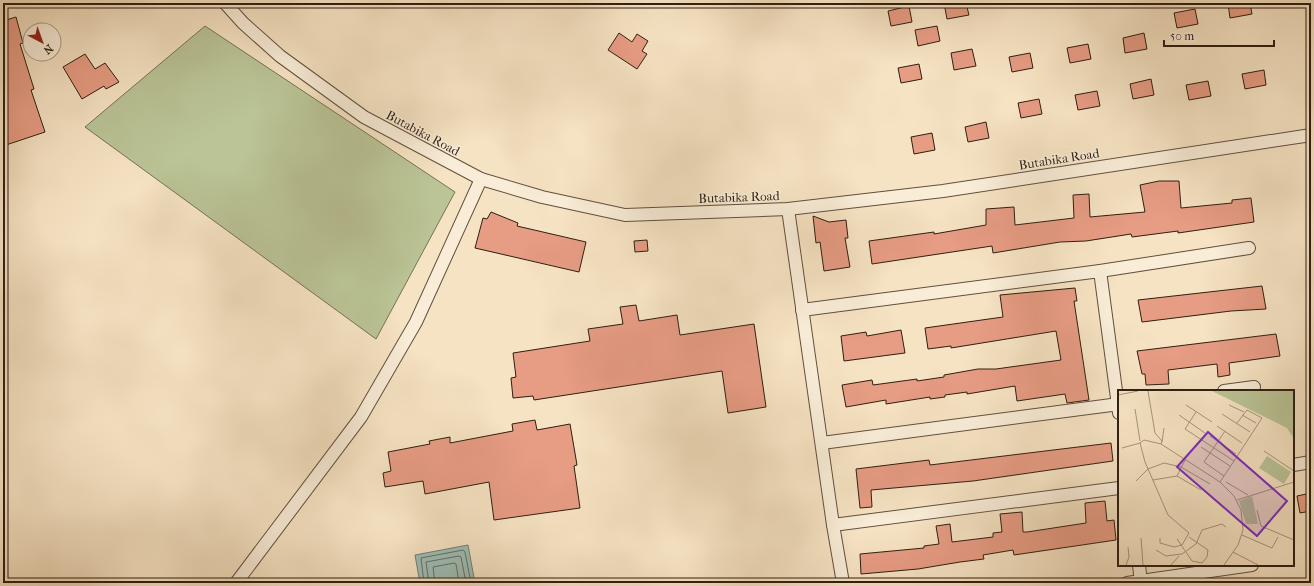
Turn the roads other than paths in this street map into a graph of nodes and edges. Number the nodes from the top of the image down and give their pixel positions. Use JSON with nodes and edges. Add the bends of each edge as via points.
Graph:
{"nodes":[{"id":1,"x":224,"y":3,"type":"edge"},
{"id":2,"x":1311,"y":135,"type":"edge"},
{"id":3,"x":481,"y":179,"type":"junction"},
{"id":4,"x":788,"y":209,"type":"junction"},
{"id":5,"x":1249,"y":248,"type":"dead end"},
{"id":6,"x":1100,"y":271,"type":"junction"},
{"id":7,"x":802,"y":310,"type":"junction"},
{"id":8,"x":1254,"y":387,"type":"dead end"},
{"id":9,"x":1232,"y":390,"type":"edge"},
{"id":10,"x":1118,"y":400,"type":"edge"},
{"id":11,"x":1118,"y":407,"type":"edge"},
{"id":12,"x":822,"y":444,"type":"junction"},
{"id":13,"x":1311,"y":462,"type":"edge"},
{"id":14,"x":1294,"y":465,"type":"edge"},
{"id":15,"x":1118,"y":488,"type":"edge"},
{"id":16,"x":833,"y":525,"type":"junction"},
{"id":17,"x":1139,"y":566,"type":"edge"},
{"id":18,"x":1245,"y":566,"type":"edge"},
{"id":19,"x":1141,"y":582,"type":"edge"},
{"id":20,"x":236,"y":583,"type":"edge"},
{"id":21,"x":843,"y":583,"type":"edge"},
{"id":22,"x":1127,"y":583,"type":"edge"}],
"edges":[{"from":1,"to":3,"type":"street","name":"Butabika Road","via":[[280,56],[364,117]]},
{"from":2,"to":4,"type":"street","name":"Butabika Road","via":[[943,191]]},
{"from":3,"to":4,"type":"street","name":"Butabika Road","via":[[542,197],[625,215]]},
{"from":3,"to":20,"type":"street","via":[[416,322],[361,418]]},
{"from":4,"to":7,"type":"street"},
{"from":5,"to":6,"type":"street"},
{"from":6,"to":7,"type":"street"},
{"from":6,"to":10,"type":"street"},
{"from":7,"to":12,"type":"street"},
{"from":8,"to":9,"type":"street"},
{"from":11,"to":12,"type":"street"},
{"from":12,"to":16,"type":"street"},
{"from":13,"to":14,"type":"street"},
{"from":15,"to":16,"type":"street"},
{"from":16,"to":21,"type":"street"},
{"from":17,"to":19,"type":"street"},
{"from":18,"to":19,"type":"street"},
{"from":19,"to":22,"type":"street"}]}
